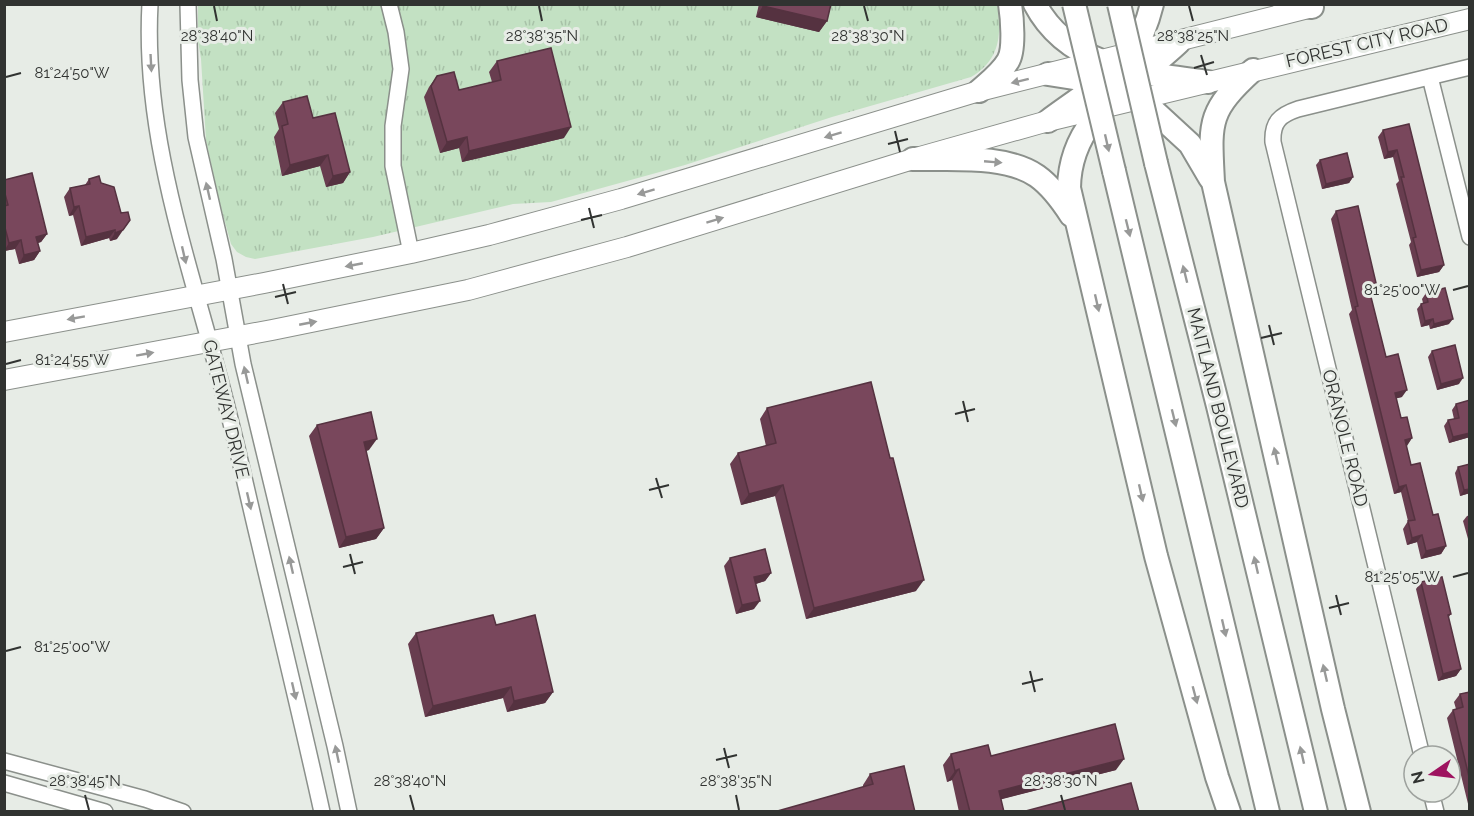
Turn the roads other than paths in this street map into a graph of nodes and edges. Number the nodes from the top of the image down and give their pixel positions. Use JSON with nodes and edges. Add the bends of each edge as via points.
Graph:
{"nodes":[{"id":1,"x":150,"y":4,"type":"edge"},
{"id":2,"x":188,"y":4,"type":"edge"},
{"id":3,"x":389,"y":4,"type":"edge"},
{"id":4,"x":1010,"y":4,"type":"edge"},
{"id":5,"x":1035,"y":4,"type":"edge"},
{"id":6,"x":1074,"y":4,"type":"edge"},
{"id":7,"x":1119,"y":4,"type":"edge"},
{"id":8,"x":1152,"y":4,"type":"edge"},
{"id":9,"x":1284,"y":4,"type":"edge"},
{"id":10,"x":1317,"y":6,"type":"edge"},
{"id":11,"x":1470,"y":19,"type":"edge"},
{"id":12,"x":1179,"y":42,"type":"junction"},
{"id":13,"x":1112,"y":65,"type":"junction"},
{"id":14,"x":1470,"y":67,"type":"edge"},
{"id":15,"x":1258,"y":69,"type":"junction"},
{"id":16,"x":1142,"y":72,"type":"junction"},
{"id":17,"x":1048,"y":74,"type":"joint"},
{"id":18,"x":1430,"y":77,"type":"junction"},
{"id":19,"x":1208,"y":81,"type":"junction"},
{"id":20,"x":979,"y":91,"type":"junction"},
{"id":21,"x":1131,"y":94,"type":"junction"},
{"id":22,"x":1104,"y":107,"type":"junction"},
{"id":23,"x":1048,"y":121,"type":"junction"},
{"id":24,"x":913,"y":159,"type":"junction"},
{"id":25,"x":1213,"y":182,"type":"junction"},
{"id":26,"x":1079,"y":225,"type":"junction"},
{"id":27,"x":1470,"y":237,"type":"edge"},
{"id":28,"x":411,"y":253,"type":"junction"},
{"id":29,"x":230,"y":290,"type":"junction"},
{"id":30,"x":196,"y":296,"type":"junction"},
{"id":31,"x":4,"y":332,"type":"edge"},
{"id":32,"x":238,"y":337,"type":"junction"},
{"id":33,"x":209,"y":342,"type":"junction"},
{"id":34,"x":4,"y":380,"type":"edge"},
{"id":35,"x":304,"y":618,"type":"junction"},
{"id":36,"x":278,"y":624,"type":"junction"},
{"id":37,"x":1419,"y":744,"type":"edge"},
{"id":38,"x":4,"y":761,"type":"edge"},
{"id":39,"x":4,"y":783,"type":"edge"},
{"id":40,"x":105,"y":812,"type":"edge"},
{"id":41,"x":183,"y":812,"type":"edge"},
{"id":42,"x":322,"y":812,"type":"edge"},
{"id":43,"x":349,"y":812,"type":"edge"},
{"id":44,"x":1229,"y":812,"type":"edge"},
{"id":45,"x":1268,"y":812,"type":"edge"},
{"id":46,"x":1317,"y":812,"type":"edge"},
{"id":47,"x":1359,"y":812,"type":"edge"}],
"edges":[{"from":1,"to":30,"type":"street","name":"GATEWAY DRIVE","one_way":true,"via":[[150,60],[157,129]]},
{"from":29,"to":2,"type":"street","name":"GATEWAY DRIVE","one_way":true,"via":[[193,116]]},
{"from":3,"to":28,"type":"street","via":[[401,69],[393,126],[393,166]]},
{"from":4,"to":20,"type":"highway","via":[[1010,58]]},
{"from":5,"to":13,"type":"highway","via":[[1042,18],[1060,35]]},
{"from":6,"to":45,"type":"highway","one_way":true,"bridge":true},
{"from":46,"to":7,"type":"highway","name":"MAITLAND BOULEVARD","one_way":true,"bridge":true},
{"from":8,"to":13,"type":"highway","via":[[1145,26]]},
{"from":9,"to":10,"type":"highway"},
{"from":10,"to":12,"type":"main road"},
{"from":11,"to":15,"type":"main road","name":"FOREST CITY ROAD"},
{"from":12,"to":13,"type":"main road"},
{"from":12,"to":16,"type":"highway"},
{"from":13,"to":16,"type":"highway"},
{"from":13,"to":17,"type":"highway"},
{"from":13,"to":21,"type":"highway"},
{"from":13,"to":23,"type":"highway"},
{"from":14,"to":18,"type":"street"},
{"from":15,"to":19,"type":"main road","name":"FOREST CITY ROAD"},
{"from":15,"to":25,"type":"highway","via":[[1231,90],[1212,123]]},
{"from":16,"to":19,"type":"highway"},
{"from":16,"to":21,"type":"highway"},
{"from":17,"to":20,"type":"main road","one_way":true},
{"from":18,"to":27,"type":"street"},
{"from":18,"to":37,"type":"street","name":"ORANOLE ROAD","via":[[1298,109],[1282,115],[1273,134]]},
{"from":19,"to":21,"type":"main road","name":"FOREST CITY ROAD"},
{"from":20,"to":28,"type":"main road","one_way":true,"via":[[552,219]]},
{"from":21,"to":22,"type":"highway"},
{"from":21,"to":25,"type":"highway","via":[[1190,144]]},
{"from":22,"to":23,"type":"main road"},
{"from":22,"to":26,"type":"highway","via":[[1083,135],[1070,168],[1069,188]]},
{"from":23,"to":24,"type":"main road"},
{"from":24,"to":26,"type":"highway","one_way":true,"via":[[1002,163],[1026,170],[1058,195]]},
{"from":32,"to":24,"type":"main road","one_way":true,"via":[[468,290],[627,247]]},
{"from":47,"to":25,"type":"highway","one_way":true},
{"from":26,"to":44,"type":"highway","one_way":true,"via":[[1156,556]]},
{"from":28,"to":29,"type":"main road","one_way":true},
{"from":29,"to":30,"type":"main road"},
{"from":29,"to":32,"type":"street","name":"GATEWAY DRIVE"},
{"from":30,"to":31,"type":"main road","one_way":true},
{"from":30,"to":33,"type":"street","name":"GATEWAY DRIVE"},
{"from":32,"to":33,"type":"main road"},
{"from":35,"to":32,"type":"street","name":"GATEWAY DRIVE","one_way":true},
{"from":34,"to":33,"type":"main road","one_way":true},
{"from":33,"to":36,"type":"street","name":"GATEWAY DRIVE","one_way":true},
{"from":35,"to":36,"type":"street"},
{"from":43,"to":35,"type":"street","name":"GATEWAY DRIVE","one_way":true},
{"from":36,"to":42,"type":"street","name":"GATEWAY DRIVE","one_way":true},
{"from":38,"to":41,"type":"street"},
{"from":39,"to":40,"type":"street"}]}
